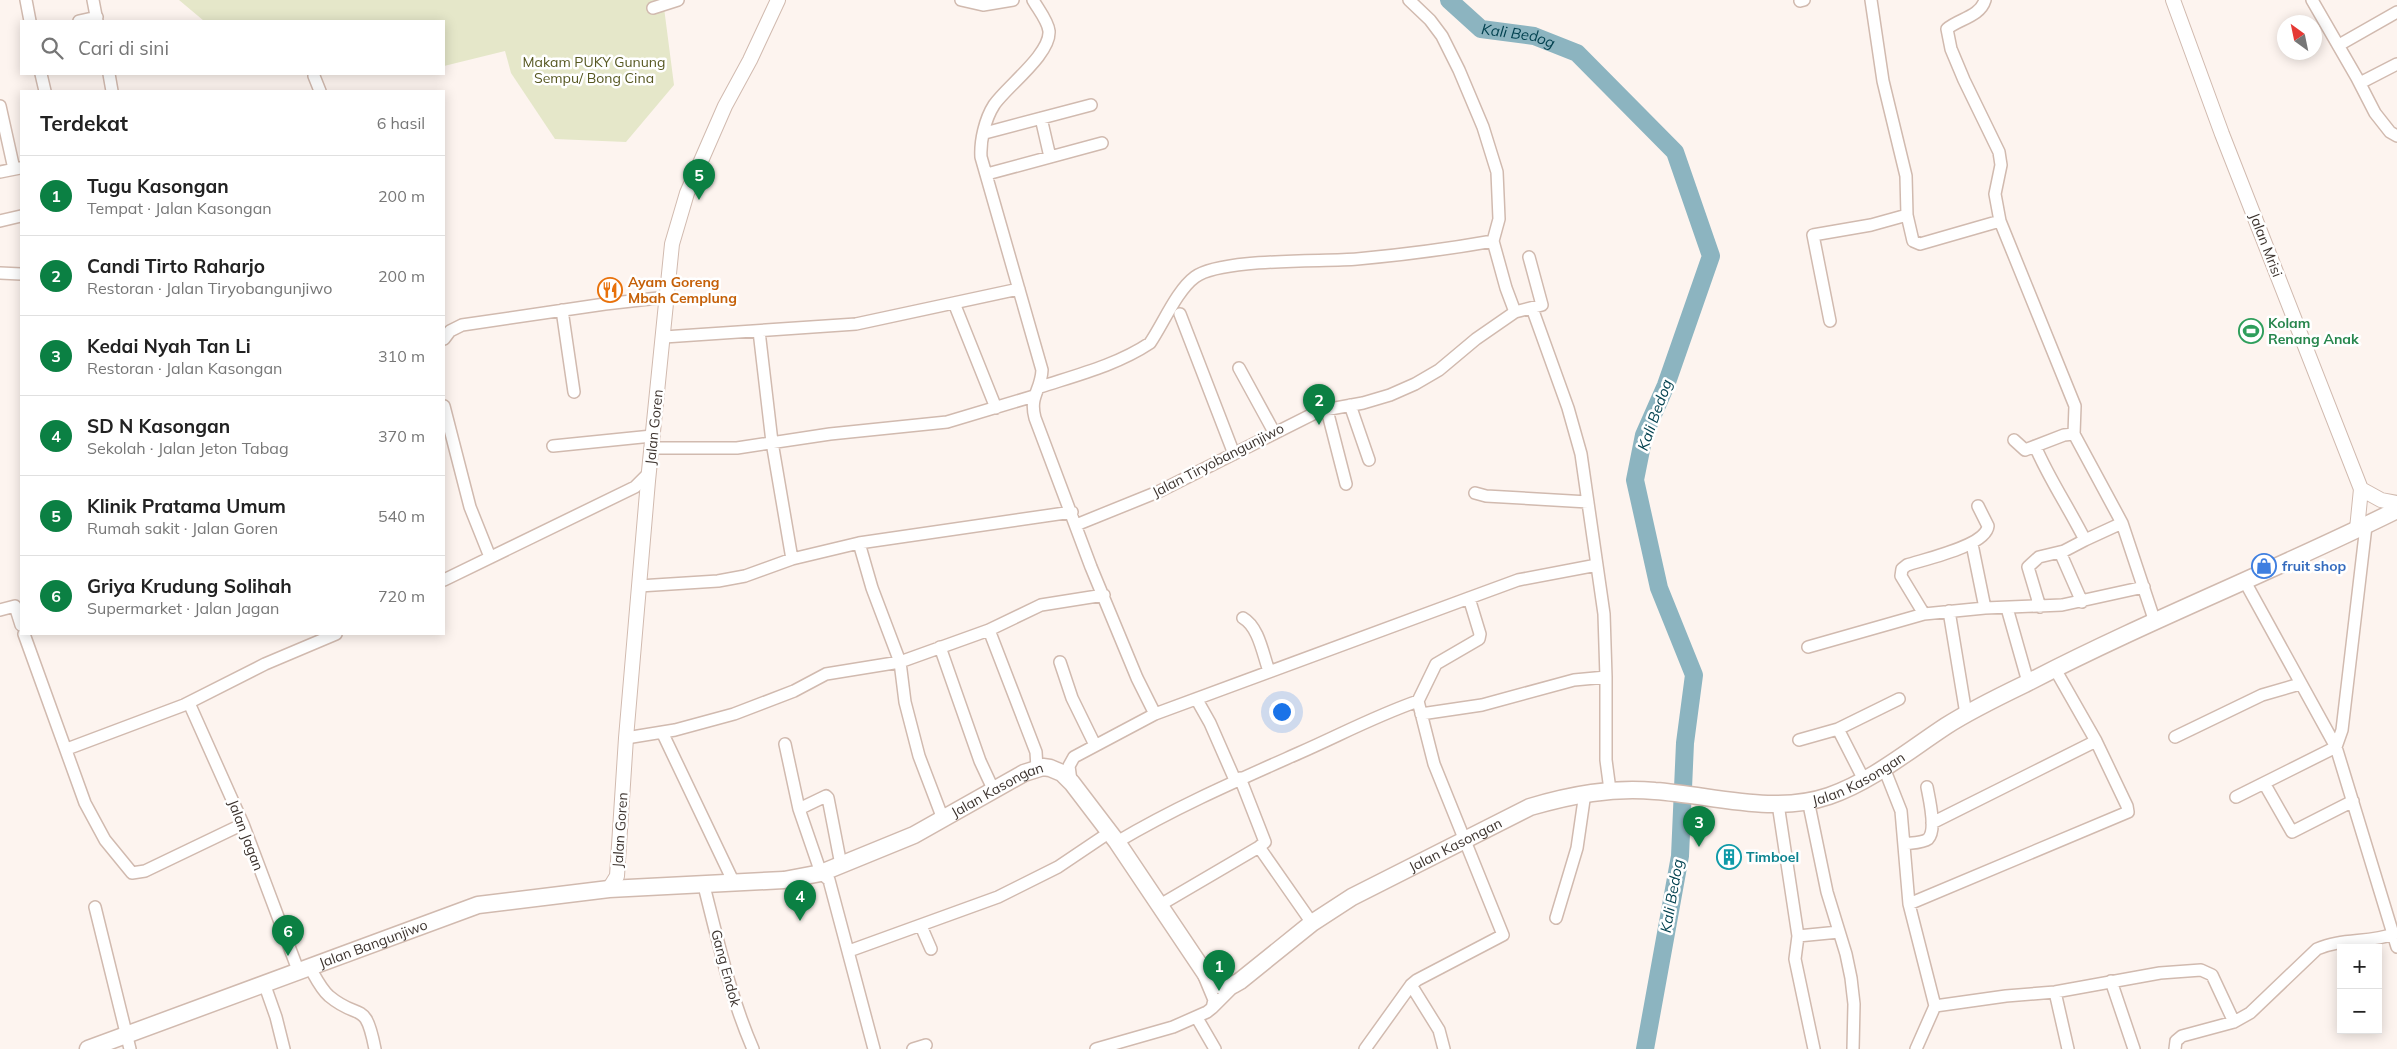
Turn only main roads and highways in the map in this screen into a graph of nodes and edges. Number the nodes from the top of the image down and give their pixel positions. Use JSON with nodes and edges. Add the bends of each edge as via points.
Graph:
{"nodes":[{"id":1,"x":2397,"y":510,"type":"edge"},
{"id":2,"x":617,"y":884,"type":"joint"},
{"id":3,"x":128,"y":1042,"type":"edge"},
{"id":4,"x":88,"y":1049,"type":"edge"}],
"edges":[{"from":1,"to":2,"type":"main road","name":"Jalan Kasongan","via":[[2028,682],[1966,714],[1864,780],[1828,796],[1778,804],[1655,790],[1610,790],[1530,807],[1371,887],[1312,923],[1233,985],[1219,985],[1207,976],[1113,837],[1072,782],[1056,770],[1040,768],[1024,773],[890,846],[820,872],[784,880],[704,886]]},
{"from":2,"to":3,"type":"main road","name":"Jalan Bangunjiwo","via":[[478,905],[264,983]]},
{"from":3,"to":4,"type":"main road","name":"Jalan Bangunjiwo"}]}
